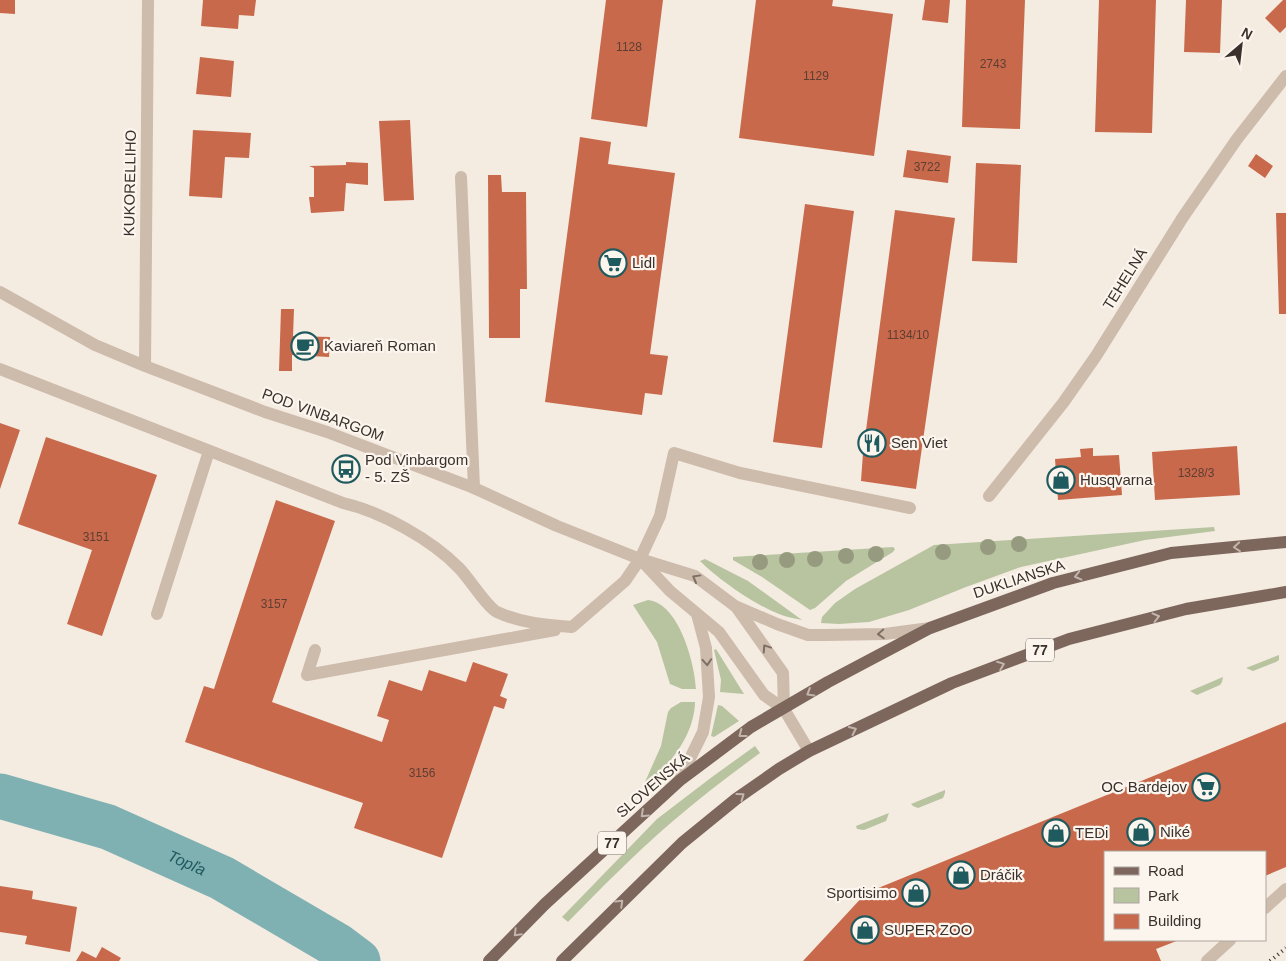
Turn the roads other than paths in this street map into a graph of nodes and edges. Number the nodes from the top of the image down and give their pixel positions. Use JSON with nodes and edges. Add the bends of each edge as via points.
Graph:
{"nodes":[{"id":1,"x":148,"y":0,"type":"edge"},
{"id":2,"x":1286,"y":76,"type":"edge"},
{"id":3,"x":461,"y":177,"type":"dead end"},
{"id":4,"x":0,"y":292,"type":"edge"},
{"id":5,"x":144,"y":366,"type":"junction"},
{"id":6,"x":0,"y":370,"type":"edge"},
{"id":7,"x":209,"y":451,"type":"junction"},
{"id":8,"x":474,"y":488,"type":"junction"},
{"id":9,"x":989,"y":496,"type":"dead end"},
{"id":10,"x":910,"y":508,"type":"dead end"},
{"id":11,"x":1286,"y":542,"type":"edge"},
{"id":12,"x":640,"y":558,"type":"junction"},
{"id":13,"x":1286,"y":592,"type":"edge"},
{"id":14,"x":736,"y":606,"type":"junction"},
{"id":15,"x":157,"y":614,"type":"dead end"},
{"id":16,"x":697,"y":614,"type":"junction"},
{"id":17,"x":572,"y":627,"type":"junction"},
{"id":18,"x":930,"y":628,"type":"junction"},
{"id":19,"x":314,"y":650,"type":"dead end"},
{"id":20,"x":784,"y":708,"type":"junction"},
{"id":21,"x":808,"y":751,"type":"junction"},
{"id":22,"x":680,"y":781,"type":"junction"},
{"id":23,"x":1286,"y":889,"type":"edge"},
{"id":24,"x":1266,"y":907,"type":"edge"},
{"id":25,"x":1229,"y":941,"type":"edge"},
{"id":26,"x":489,"y":961,"type":"edge"},
{"id":27,"x":562,"y":961,"type":"edge"},
{"id":28,"x":1207,"y":961,"type":"edge"}],
"edges":[{"from":1,"to":5,"type":"street","name":"KUKORELLIHO"},
{"from":2,"to":9,"type":"street","name":"TEHELNÁ","via":[[1188,210],[1063,403]]},
{"from":3,"to":8,"type":"street"},
{"from":4,"to":5,"type":"street","name":"POD VINBARGOM"},
{"from":5,"to":8,"type":"street","name":"POD VINBARGOM"},
{"from":6,"to":7,"type":"street"},
{"from":7,"to":15,"type":"street"},
{"from":7,"to":17,"type":"street","via":[[361,507],[415,533],[459,568],[495,611],[534,624]]},
{"from":8,"to":12,"type":"street","name":"POD VINBARGOM","via":[[557,526]]},
{"from":10,"to":12,"type":"street","via":[[740,473],[674,453],[660,516]]},
{"from":11,"to":18,"type":"main road","name":"DUKLIANSKA","number":"77","one_way":true,"via":[[1172,553],[1053,583]]},
{"from":14,"to":12,"type":"street","name":"POD VINBARGOM","one_way":true,"via":[[695,576]]},
{"from":12,"to":16,"type":"street","name":"POD VINBARGOM","via":[[670,591]]},
{"from":12,"to":17,"type":"street","via":[[625,581]]},
{"from":21,"to":13,"type":"main road","number":"77","one_way":true,"via":[[952,684],[1068,639],[1186,609]]},
{"from":18,"to":14,"type":"street","name":"POD VINBARGOM","one_way":true,"via":[[886,634],[808,635]]},
{"from":20,"to":14,"type":"street","name":"POD VINBARGOM","one_way":true,"via":[[783,673]]},
{"from":16,"to":20,"type":"street","name":"POD VINBARGOM","via":[[719,632],[764,695]]},
{"from":16,"to":22,"type":"street","one_way":true,"via":[[706,648],[709,697],[703,732]]},
{"from":17,"to":19,"type":"street","via":[[307,675]]},
{"from":18,"to":20,"type":"main road","name":"DUKLIANSKA","number":"77","one_way":true},
{"from":20,"to":21,"type":"street","name":"POD VINBARGOM"},
{"from":20,"to":22,"type":"main road","name":"SLOVENSKÁ","number":"77","one_way":true,"via":[[751,727]]},
{"from":27,"to":21,"type":"main road","number":"77","one_way":true,"via":[[682,843],[736,799]]},
{"from":22,"to":26,"type":"main road","name":"SLOVENSKÁ","number":"77","one_way":true,"via":[[545,904]]},
{"from":23,"to":24,"type":"street"},
{"from":25,"to":28,"type":"street"}]}
